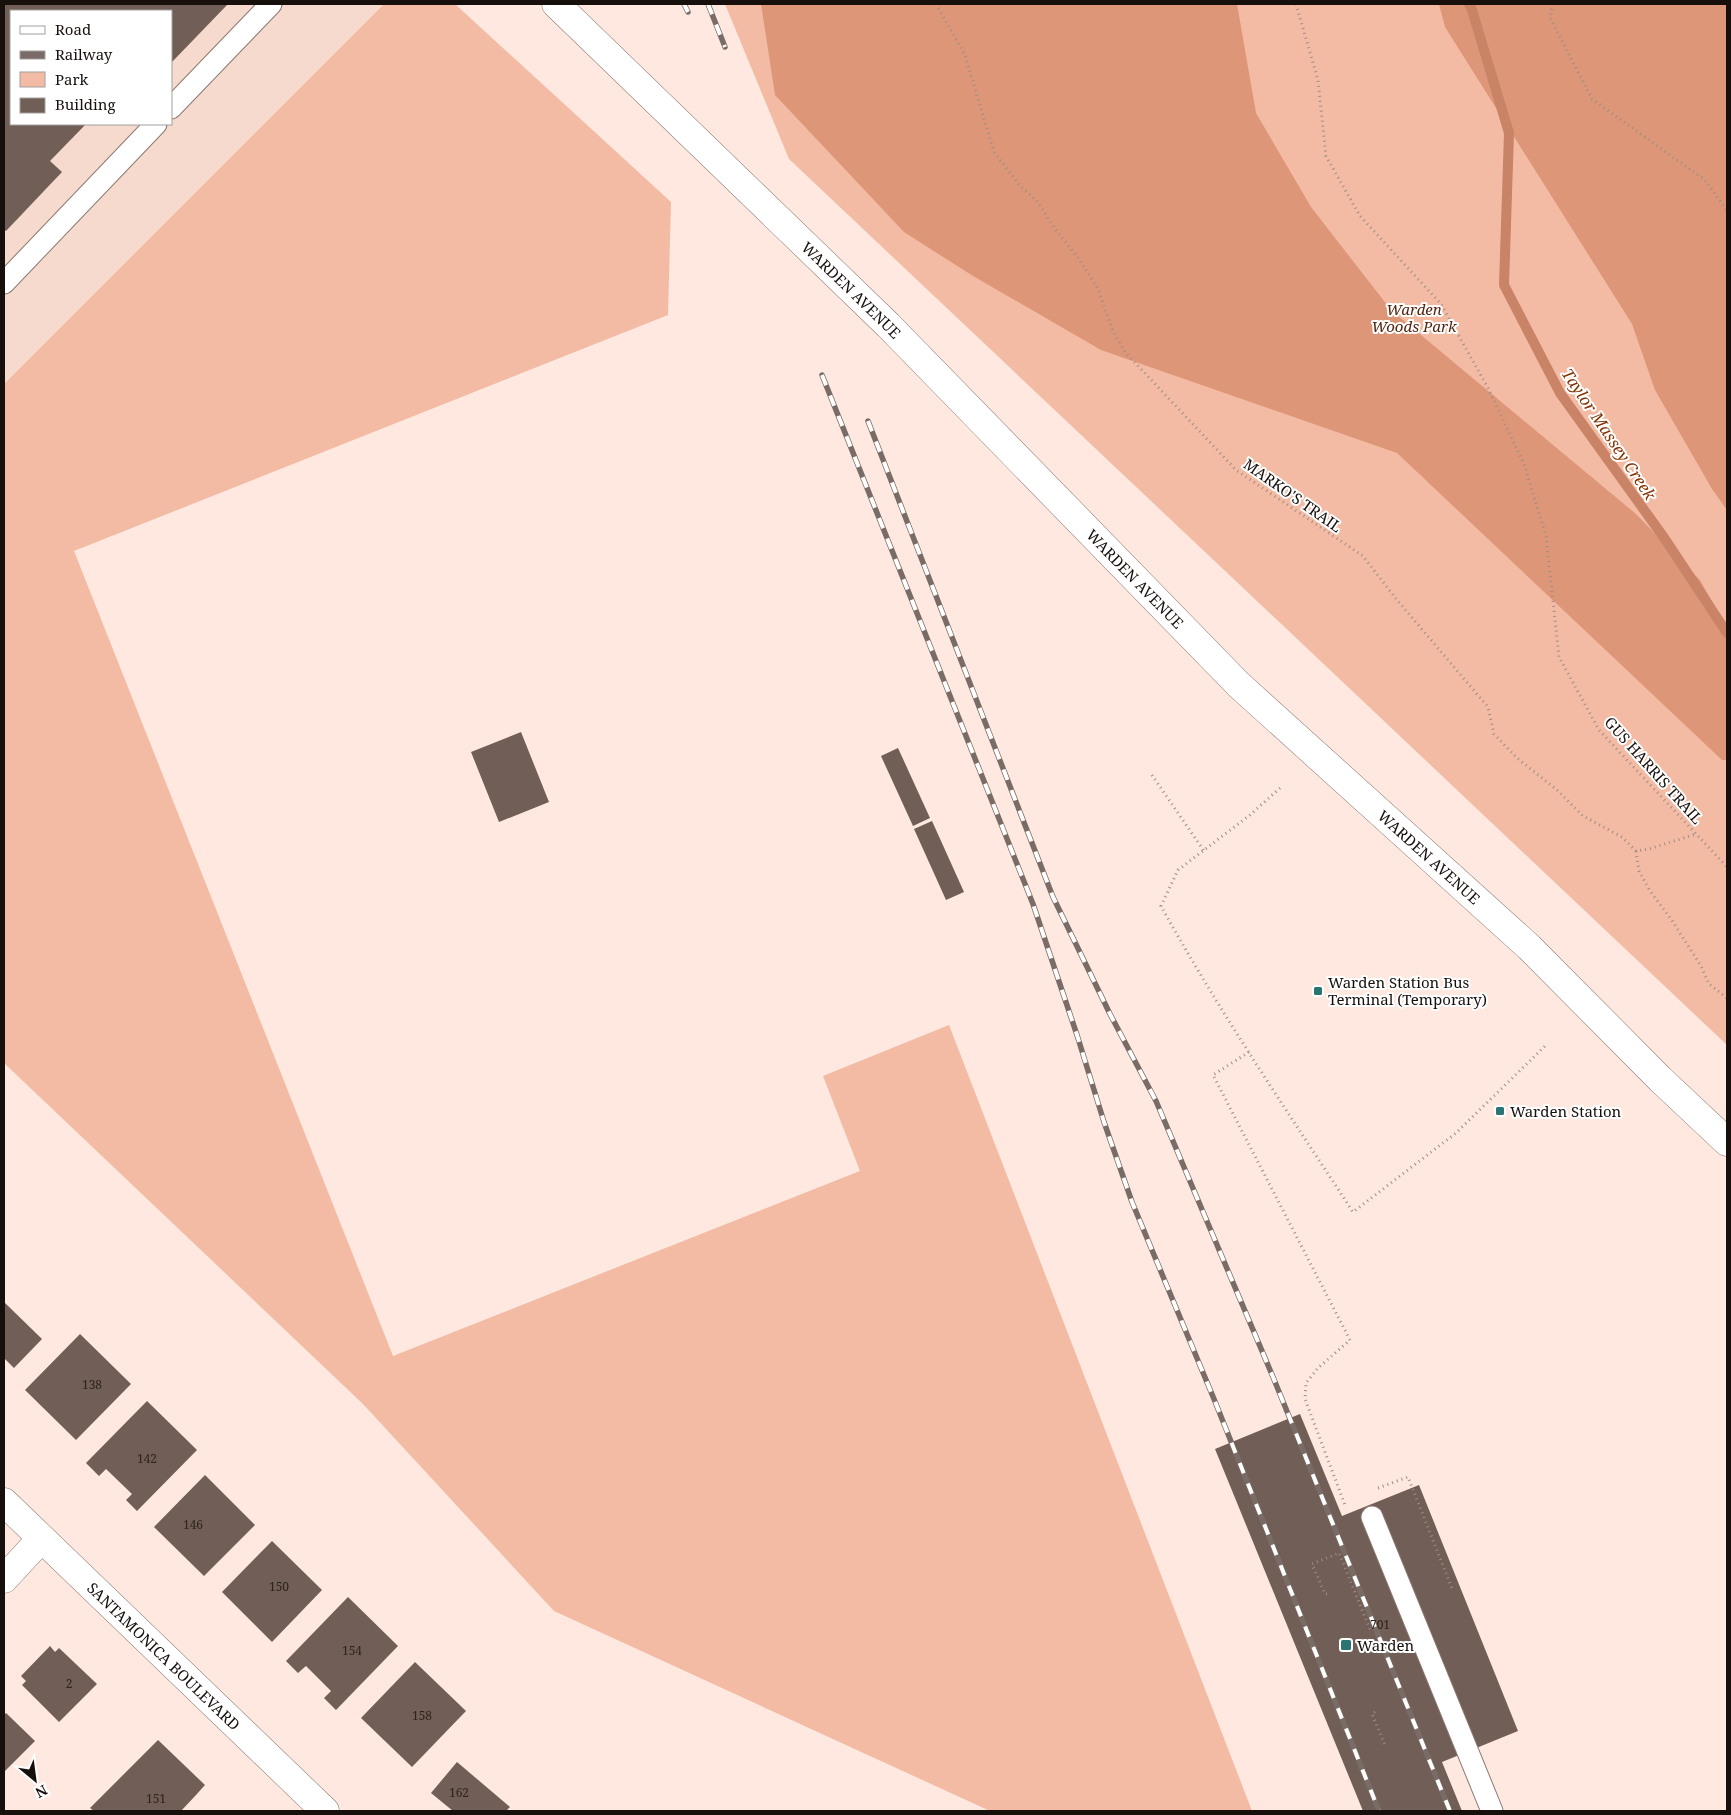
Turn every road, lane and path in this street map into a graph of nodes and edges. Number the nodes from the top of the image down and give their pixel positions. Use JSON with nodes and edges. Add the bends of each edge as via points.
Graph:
{"nodes":[{"id":1,"x":271,"y":4,"type":"edge"},
{"id":2,"x":556,"y":4,"type":"edge"},
{"id":3,"x":936,"y":4,"type":"edge"},
{"id":4,"x":1296,"y":4,"type":"edge"},
{"id":5,"x":1553,"y":4,"type":"edge"},
{"id":6,"x":172,"y":107,"type":"edge"},
{"id":7,"x":155,"y":125,"type":"edge"},
{"id":8,"x":1727,"y":211,"type":"edge"},
{"id":9,"x":4,"y":283,"type":"edge"},
{"id":10,"x":1152,"y":775,"type":"dead end"},
{"id":11,"x":1280,"y":788,"type":"dead end"},
{"id":12,"x":1696,"y":834,"type":"junction"},
{"id":13,"x":1204,"y":851,"type":"junction"},
{"id":14,"x":1636,"y":851,"type":"junction"},
{"id":15,"x":1727,"y":867,"type":"edge"},
{"id":16,"x":1727,"y":998,"type":"edge"},
{"id":17,"x":1545,"y":1046,"type":"dead end"},
{"id":18,"x":1249,"y":1052,"type":"junction"},
{"id":19,"x":1727,"y":1142,"type":"edge"},
{"id":20,"x":1377,"y":1489,"type":"dead end"},
{"id":21,"x":4,"y":1502,"type":"edge"},
{"id":22,"x":1348,"y":1512,"type":"dead end"},
{"id":23,"x":1372,"y":1517,"type":"dead end"},
{"id":24,"x":41,"y":1539,"type":"junction"},
{"id":25,"x":4,"y":1579,"type":"edge"},
{"id":26,"x":1453,"y":1591,"type":"dead end"},
{"id":27,"x":1327,"y":1594,"type":"dead end"},
{"id":28,"x":1371,"y":1632,"type":"dead end"},
{"id":29,"x":1375,"y":1712,"type":"dead end"},
{"id":30,"x":1385,"y":1745,"type":"dead end"},
{"id":31,"x":325,"y":1811,"type":"edge"},
{"id":32,"x":1492,"y":1811,"type":"edge"}],
"edges":[{"from":1,"to":6,"type":"lane"},
{"from":2,"to":19,"type":"main road","name":"WARDEN AVENUE","via":[[888,325],[1239,685],[1529,947]]},
{"from":3,"to":14,"type":"path","name":"MARKO'S TRAIL","via":[[965,55],[994,152],[1020,186],[1037,200],[1079,259],[1098,289],[1124,352],[1236,470],[1363,556],[1488,707],[1494,734],[1583,816],[1622,837]]},
{"from":4,"to":12,"type":"path","name":"GUS HARRIS TRAIL","via":[[1318,80],[1326,156],[1360,216],[1440,304],[1488,388],[1524,464],[1546,536],[1559,657],[1599,730]]},
{"from":5,"to":8,"type":"path","via":[[1550,18],[1592,99],[1705,180]]},
{"from":7,"to":9,"type":"lane"},
{"from":10,"to":13,"type":"path"},
{"from":11,"to":13,"type":"path"},
{"from":12,"to":14,"type":"path"},
{"from":12,"to":15,"type":"path","name":"GUS HARRIS TRAIL"},
{"from":13,"to":18,"type":"path","via":[[1178,870],[1161,906]]},
{"from":14,"to":16,"type":"path","via":[[1639,871],[1650,891],[1701,966],[1709,984]]},
{"from":17,"to":18,"type":"path","via":[[1456,1133],[1353,1212]]},
{"from":18,"to":22,"type":"path","via":[[1213,1075],[1350,1340],[1306,1383],[1305,1399]]},
{"from":20,"to":26,"type":"path","via":[[1408,1477]]},
{"from":21,"to":24,"type":"main road","name":"SANTAMONICA BOULEVARD"},
{"from":23,"to":32,"type":"lane"},
{"from":24,"to":25,"type":"main road"},
{"from":24,"to":31,"type":"main road","name":"SANTAMONICA BOULEVARD"},
{"from":27,"to":28,"type":"path","via":[[1312,1564],[1339,1553]]},
{"from":29,"to":30,"type":"path","via":[[1372,1714]]}]}
